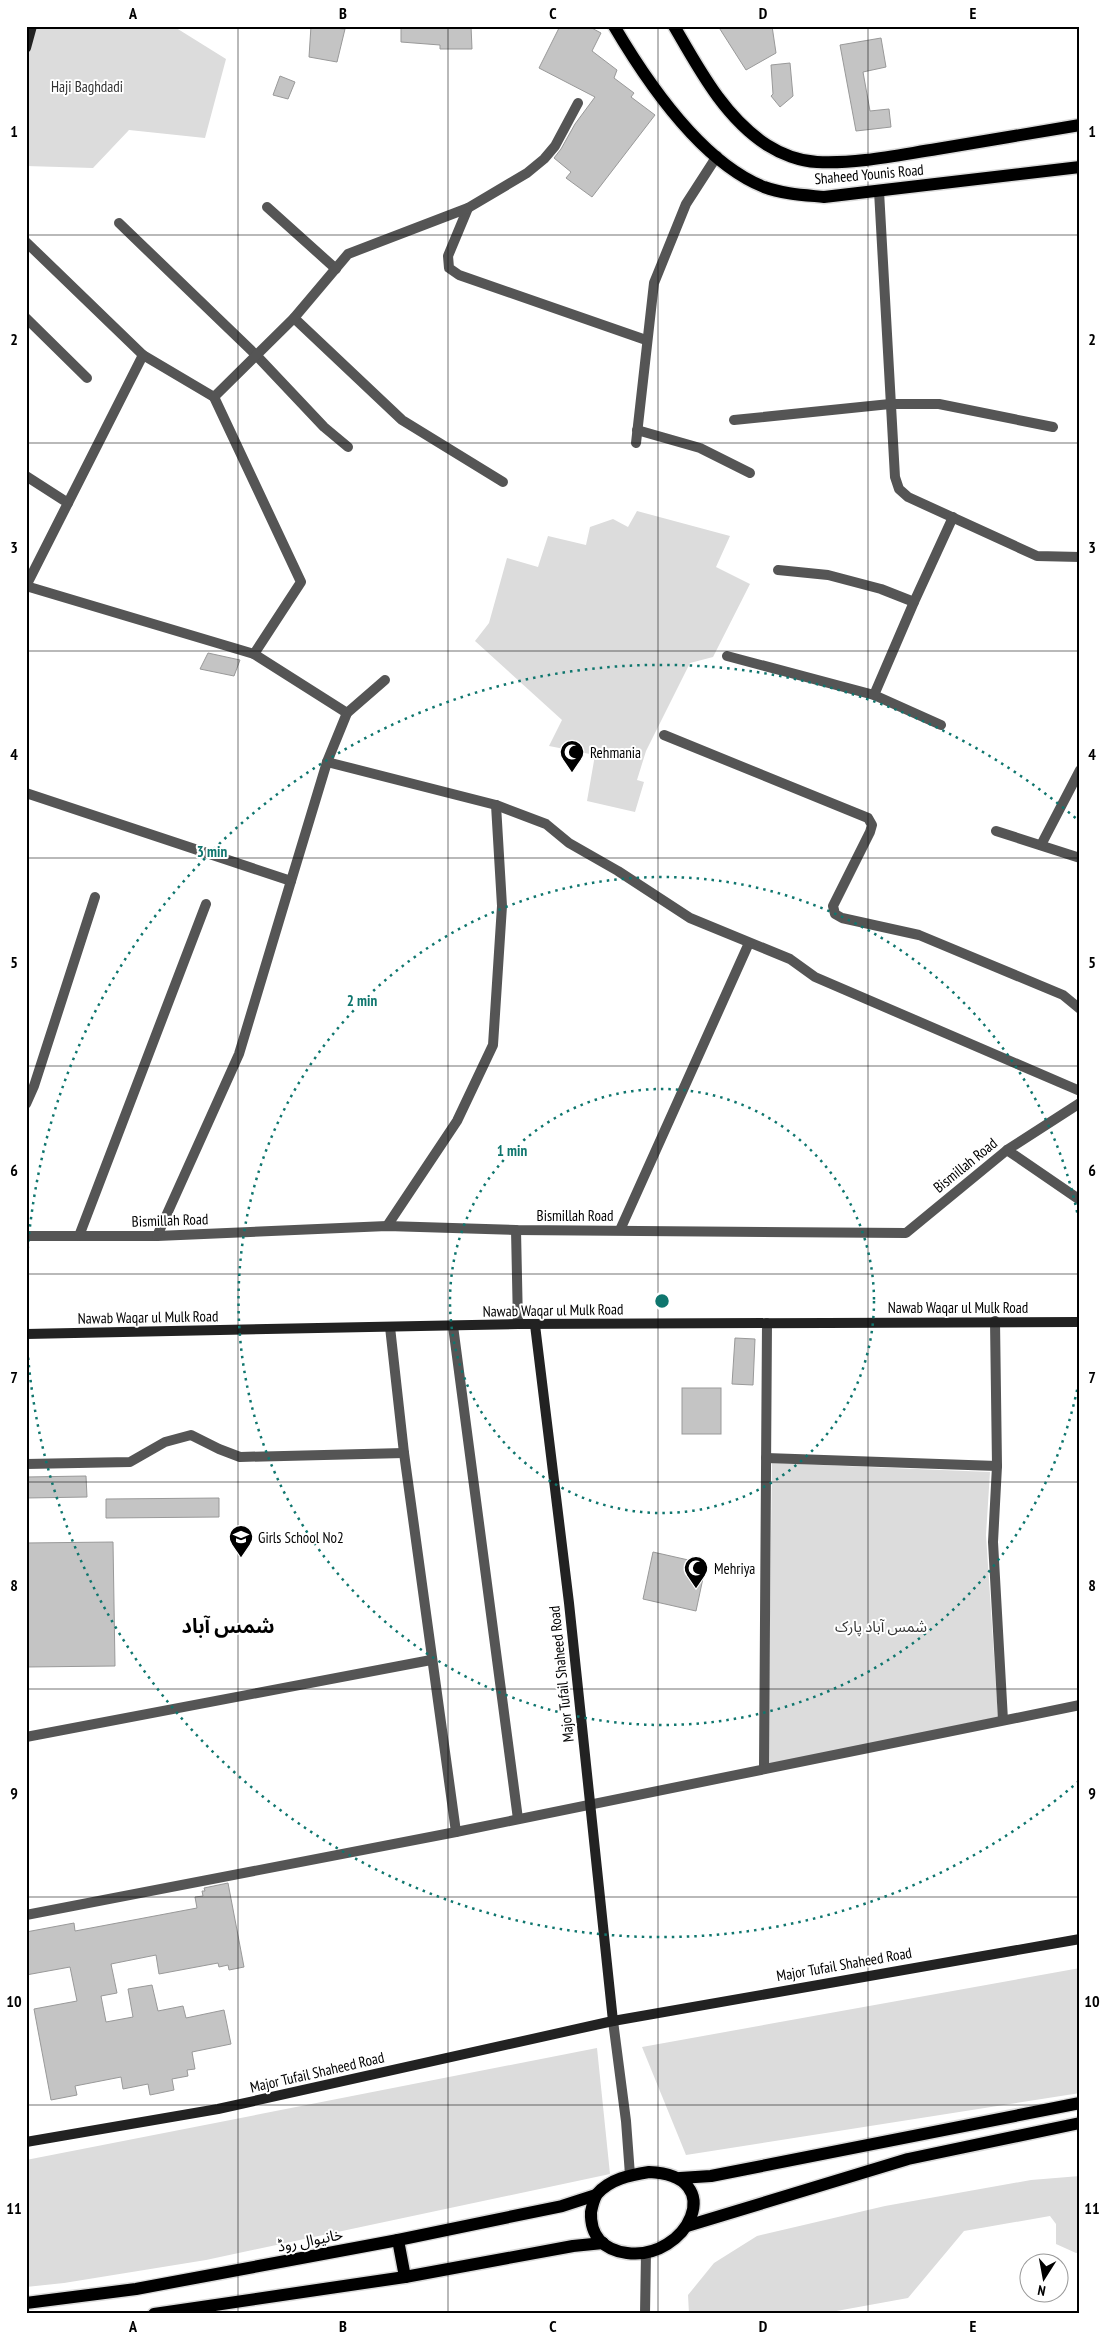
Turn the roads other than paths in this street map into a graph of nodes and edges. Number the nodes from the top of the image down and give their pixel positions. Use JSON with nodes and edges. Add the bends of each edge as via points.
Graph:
{"nodes":[{"id":1,"x":32,"y":26,"type":"edge"},
{"id":2,"x":614,"y":26,"type":"edge"},
{"id":3,"x":674,"y":26,"type":"edge"},
{"id":4,"x":26,"y":48,"type":"edge"},
{"id":5,"x":578,"y":103,"type":"dead end"},
{"id":6,"x":1080,"y":125,"type":"edge"},
{"id":7,"x":717,"y":156,"type":"junction"},
{"id":8,"x":1080,"y":168,"type":"edge"},
{"id":9,"x":878,"y":191,"type":"junction"},
{"id":10,"x":267,"y":207,"type":"dead end"},
{"id":11,"x":468,"y":208,"type":"junction"},
{"id":12,"x":119,"y":223,"type":"dead end"},
{"id":13,"x":26,"y":242,"type":"edge"},
{"id":14,"x":336,"y":269,"type":"junction"},
{"id":15,"x":26,"y":318,"type":"edge"},
{"id":16,"x":294,"y":318,"type":"junction"},
{"id":17,"x":646,"y":340,"type":"junction"},
{"id":18,"x":143,"y":355,"type":"junction"},
{"id":19,"x":256,"y":355,"type":"junction"},
{"id":20,"x":87,"y":378,"type":"dead end"},
{"id":21,"x":214,"y":397,"type":"junction"},
{"id":22,"x":890,"y":404,"type":"junction"},
{"id":23,"x":734,"y":420,"type":"dead end"},
{"id":24,"x":1053,"y":427,"type":"dead end"},
{"id":25,"x":638,"y":430,"type":"junction"},
{"id":26,"x":636,"y":443,"type":"dead end"},
{"id":27,"x":348,"y":447,"type":"dead end"},
{"id":28,"x":750,"y":474,"type":"dead end"},
{"id":29,"x":26,"y":476,"type":"edge"},
{"id":30,"x":503,"y":482,"type":"dead end"},
{"id":31,"x":68,"y":503,"type":"junction"},
{"id":32,"x":953,"y":517,"type":"junction"},
{"id":33,"x":1080,"y":558,"type":"edge"},
{"id":34,"x":778,"y":570,"type":"dead end"},
{"id":35,"x":26,"y":586,"type":"edge"},
{"id":36,"x":914,"y":602,"type":"junction"},
{"id":37,"x":254,"y":654,"type":"junction"},
{"id":38,"x":727,"y":656,"type":"dead end"},
{"id":39,"x":386,"y":680,"type":"dead end"},
{"id":40,"x":874,"y":695,"type":"junction"},
{"id":41,"x":347,"y":713,"type":"junction"},
{"id":42,"x":941,"y":724,"type":"dead end"},
{"id":43,"x":664,"y":735,"type":"dead end"},
{"id":44,"x":327,"y":762,"type":"junction"},
{"id":45,"x":1080,"y":770,"type":"edge"},
{"id":46,"x":26,"y":793,"type":"edge"},
{"id":47,"x":496,"y":805,"type":"junction"},
{"id":48,"x":996,"y":831,"type":"dead end"},
{"id":49,"x":1041,"y":845,"type":"junction"},
{"id":50,"x":1080,"y":858,"type":"edge"},
{"id":51,"x":290,"y":881,"type":"junction"},
{"id":52,"x":95,"y":897,"type":"dead end"},
{"id":53,"x":206,"y":904,"type":"dead end"},
{"id":54,"x":749,"y":943,"type":"junction"},
{"id":55,"x":1080,"y":1009,"type":"edge"},
{"id":56,"x":30,"y":1085,"type":"edge"},
{"id":57,"x":1080,"y":1091,"type":"edge"},
{"id":58,"x":1080,"y":1103,"type":"edge"},
{"id":59,"x":26,"y":1104,"type":"edge"},
{"id":60,"x":1007,"y":1150,"type":"junction"},
{"id":61,"x":1080,"y":1200,"type":"edge"},
{"id":62,"x":387,"y":1226,"type":"junction"},
{"id":63,"x":516,"y":1230,"type":"junction"},
{"id":64,"x":620,"y":1230,"type":"junction"},
{"id":65,"x":26,"y":1236,"type":"edge"},
{"id":66,"x":79,"y":1236,"type":"junction"},
{"id":67,"x":157,"y":1236,"type":"junction"},
{"id":68,"x":995,"y":1322,"type":"junction"},
{"id":69,"x":1080,"y":1322,"type":"edge"},
{"id":70,"x":767,"y":1323,"type":"junction"},
{"id":71,"x":518,"y":1324,"type":"junction"},
{"id":72,"x":535,"y":1324,"type":"junction"},
{"id":73,"x":453,"y":1326,"type":"junction"},
{"id":74,"x":390,"y":1327,"type":"junction"},
{"id":75,"x":26,"y":1334,"type":"edge"},
{"id":76,"x":404,"y":1453,"type":"junction"},
{"id":77,"x":766,"y":1458,"type":"junction"},
{"id":78,"x":26,"y":1464,"type":"edge"},
{"id":79,"x":997,"y":1466,"type":"junction"},
{"id":80,"x":431,"y":1660,"type":"junction"},
{"id":81,"x":1080,"y":1705,"type":"edge"},
{"id":82,"x":1003,"y":1720,"type":"junction"},
{"id":83,"x":26,"y":1737,"type":"edge"},
{"id":84,"x":764,"y":1769,"type":"junction"},
{"id":85,"x":590,"y":1805,"type":"junction"},
{"id":86,"x":518,"y":1819,"type":"junction"},
{"id":87,"x":456,"y":1832,"type":"junction"},
{"id":88,"x":26,"y":1915,"type":"edge"},
{"id":89,"x":1080,"y":1938,"type":"edge"},
{"id":90,"x":613,"y":2021,"type":"junction"},
{"id":91,"x":1080,"y":2103,"type":"edge"},
{"id":92,"x":1080,"y":2123,"type":"edge"},
{"id":93,"x":26,"y":2142,"type":"edge"},
{"id":94,"x":630,"y":2175,"type":"junction"},
{"id":95,"x":680,"y":2178,"type":"junction"},
{"id":96,"x":596,"y":2195,"type":"junction"},
{"id":97,"x":687,"y":2226,"type":"junction"},
{"id":98,"x":398,"y":2240,"type":"junction"},
{"id":99,"x":603,"y":2243,"type":"junction"},
{"id":100,"x":646,"y":2252,"type":"junction"},
{"id":101,"x":405,"y":2277,"type":"junction"},
{"id":102,"x":26,"y":2303,"type":"edge"},
{"id":103,"x":154,"y":2314,"type":"edge"},
{"id":104,"x":645,"y":2314,"type":"edge"}],
"edges":[{"from":1,"to":4,"type":"street"},
{"from":2,"to":7,"type":"main road","name":"Shaheed Younis Road","via":[[638,66],[675,115]]},
{"from":3,"to":6,"type":"main road","name":"Shaheed Younis Road","via":[[724,105],[748,131],[791,157],[815,162],[850,161]]},
{"from":5,"to":11,"type":"street","via":[[555,146],[544,159],[527,173]]},
{"from":7,"to":9,"type":"main road","name":"Shaheed Younis Road","via":[[733,170],[764,187],[792,194],[824,197]]},
{"from":7,"to":17,"type":"street","via":[[686,204],[654,282]]},
{"from":8,"to":9,"type":"main road","name":"Shaheed Younis Road"},
{"from":9,"to":22,"type":"street"},
{"from":10,"to":14,"type":"street"},
{"from":11,"to":14,"type":"street","via":[[348,254]]},
{"from":11,"to":17,"type":"street","via":[[448,256],[448,268],[459,275]]},
{"from":12,"to":19,"type":"street"},
{"from":13,"to":18,"type":"street"},
{"from":14,"to":16,"type":"street"},
{"from":15,"to":20,"type":"street"},
{"from":16,"to":19,"type":"street"},
{"from":16,"to":30,"type":"street","via":[[402,420]]},
{"from":17,"to":25,"type":"street"},
{"from":18,"to":21,"type":"street"},
{"from":18,"to":31,"type":"street"},
{"from":19,"to":21,"type":"street"},
{"from":19,"to":27,"type":"street","via":[[324,427]]},
{"from":21,"to":37,"type":"street","via":[[301,582]]},
{"from":22,"to":23,"type":"street"},
{"from":22,"to":24,"type":"street","via":[[939,404]]},
{"from":22,"to":32,"type":"street","via":[[894,476],[899,489],[908,497]]},
{"from":25,"to":26,"type":"street"},
{"from":25,"to":28,"type":"street","via":[[700,448]]},
{"from":29,"to":31,"type":"street"},
{"from":31,"to":35,"type":"street"},
{"from":32,"to":33,"type":"street","via":[[1037,556]]},
{"from":32,"to":36,"type":"street"},
{"from":34,"to":36,"type":"street","via":[[828,575],[881,589]]},
{"from":35,"to":37,"type":"street"},
{"from":36,"to":40,"type":"street"},
{"from":37,"to":41,"type":"street"},
{"from":38,"to":40,"type":"street"},
{"from":39,"to":41,"type":"street"},
{"from":40,"to":42,"type":"street"},
{"from":41,"to":44,"type":"street"},
{"from":43,"to":55,"type":"street","via":[[868,818],[872,825],[870,832],[833,906],[834,914],[919,936],[1063,996]]},
{"from":44,"to":47,"type":"street"},
{"from":44,"to":51,"type":"street"},
{"from":45,"to":49,"type":"street"},
{"from":46,"to":51,"type":"street"},
{"from":47,"to":54,"type":"street","via":[[546,824],[569,844],[618,871],[690,918]]},
{"from":47,"to":62,"type":"street","via":[[502,906],[493,1045],[457,1121]]},
{"from":48,"to":49,"type":"street"},
{"from":49,"to":50,"type":"street"},
{"from":51,"to":67,"type":"street","via":[[239,1054]]},
{"from":52,"to":56,"type":"street"},
{"from":53,"to":66,"type":"street"},
{"from":54,"to":57,"type":"street","via":[[790,959],[815,977]]},
{"from":54,"to":64,"type":"street"},
{"from":56,"to":59,"type":"street"},
{"from":58,"to":60,"type":"street","name":"Bismillah Road"},
{"from":60,"to":61,"type":"street"},
{"from":60,"to":64,"type":"street","name":"Bismillah Road","via":[[906,1233]]},
{"from":62,"to":63,"type":"street","name":"Bismillah Road"},
{"from":62,"to":67,"type":"street","name":"Bismillah Road"},
{"from":63,"to":64,"type":"street","name":"Bismillah Road"},
{"from":63,"to":71,"type":"street"},
{"from":65,"to":66,"type":"street","name":"Bismillah Road"},
{"from":66,"to":67,"type":"street","name":"Bismillah Road"},
{"from":68,"to":69,"type":"street","name":"Nawab Waqar ul Mulk Road"},
{"from":68,"to":70,"type":"street","name":"Nawab Waqar ul Mulk Road"},
{"from":68,"to":79,"type":"street"},
{"from":70,"to":72,"type":"street","name":"Nawab Waqar ul Mulk Road"},
{"from":70,"to":77,"type":"street"},
{"from":71,"to":72,"type":"street","name":"Nawab Waqar ul Mulk Road"},
{"from":71,"to":73,"type":"street","name":"Nawab Waqar ul Mulk Road"},
{"from":72,"to":85,"type":"street","name":"Major Tufail Shaheed Road"},
{"from":73,"to":74,"type":"street","name":"Nawab Waqar ul Mulk Road"},
{"from":73,"to":86,"type":"street"},
{"from":74,"to":75,"type":"street","name":"Nawab Waqar ul Mulk Road"},
{"from":74,"to":76,"type":"street"},
{"from":76,"to":78,"type":"street","via":[[240,1457],[191,1435],[166,1442],[130,1462]]},
{"from":76,"to":80,"type":"street"},
{"from":77,"to":79,"type":"street"},
{"from":77,"to":84,"type":"street"},
{"from":79,"to":82,"type":"street","via":[[993,1542]]},
{"from":80,"to":83,"type":"street"},
{"from":80,"to":87,"type":"street"},
{"from":81,"to":82,"type":"street"},
{"from":82,"to":84,"type":"street"},
{"from":84,"to":85,"type":"street"},
{"from":85,"to":86,"type":"street"},
{"from":85,"to":90,"type":"street","name":"Major Tufail Shaheed Road"},
{"from":86,"to":87,"type":"street"},
{"from":87,"to":88,"type":"street"},
{"from":89,"to":90,"type":"street","name":"Major Tufail Shaheed Road"},
{"from":90,"to":93,"type":"street","name":"Major Tufail Shaheed Road","via":[[218,2109]]},
{"from":90,"to":94,"type":"street"},
{"from":91,"to":95,"type":"main road","via":[[711,2176]]},
{"from":92,"to":97,"type":"main road","via":[[908,2159]]},
{"from":94,"to":95,"type":"main road","via":[[666,2173]]},
{"from":94,"to":96,"type":"main road","via":[[611,2183]]},
{"from":95,"to":97,"type":"main road","via":[[690,2190],[694,2202]]},
{"from":96,"to":98,"type":"main road","name":"خانیوال روڈ","via":[[562,2206]]},
{"from":96,"to":99,"type":"main road","via":[[591,2222],[595,2235]]},
{"from":97,"to":100,"type":"main road","via":[[679,2236]]},
{"from":98,"to":101,"type":"main road"},
{"from":98,"to":102,"type":"main road","name":"خانیوال روڈ","via":[[136,2288]]},
{"from":99,"to":100,"type":"main road","via":[[621,2252]]},
{"from":99,"to":101,"type":"main road"},
{"from":100,"to":104,"type":"street"},
{"from":101,"to":103,"type":"main road"}]}
